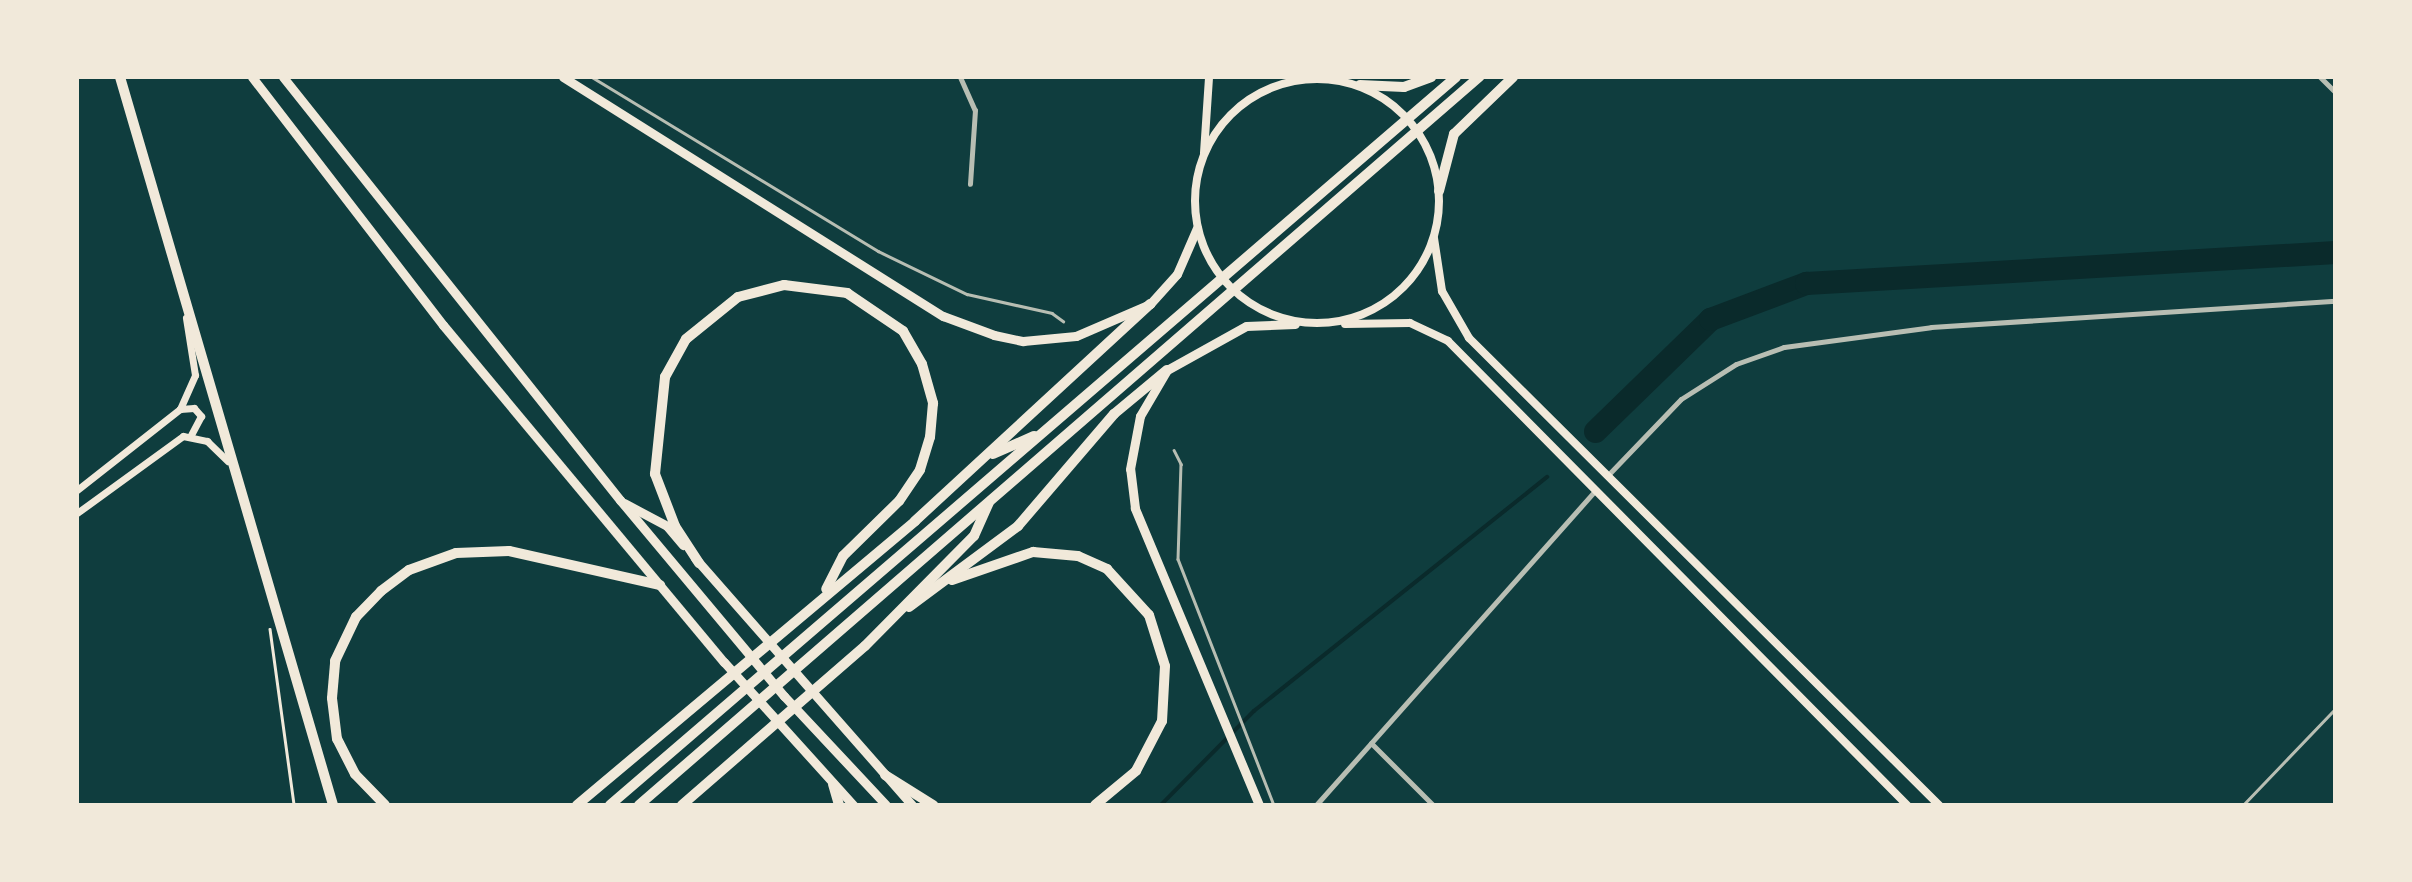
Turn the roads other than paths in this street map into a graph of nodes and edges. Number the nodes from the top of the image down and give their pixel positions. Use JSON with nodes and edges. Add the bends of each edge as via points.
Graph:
{"nodes":[{"id":1,"x":120,"y":77,"type":"edge"},
{"id":2,"x":253,"y":77,"type":"edge"},
{"id":3,"x":283,"y":77,"type":"edge"},
{"id":4,"x":564,"y":77,"type":"edge"},
{"id":5,"x":592,"y":77,"type":"edge"},
{"id":6,"x":960,"y":77,"type":"edge"},
{"id":7,"x":1209,"y":77,"type":"edge"},
{"id":8,"x":1315,"y":77,"type":"edge"},
{"id":9,"x":1431,"y":77,"type":"edge"},
{"id":10,"x":1456,"y":77,"type":"edge"},
{"id":11,"x":1479,"y":77,"type":"edge"},
{"id":12,"x":1513,"y":77,"type":"edge"},
{"id":13,"x":2320,"y":77,"type":"edge"},
{"id":14,"x":1360,"y":85,"type":"junction"},
{"id":15,"x":2335,"y":92,"type":"edge"},
{"id":16,"x":1204,"y":156,"type":"junction"},
{"id":17,"x":970,"y":184,"type":"dead end"},
{"id":18,"x":1439,"y":191,"type":"junction"},
{"id":19,"x":1198,"y":228,"type":"junction"},
{"id":20,"x":1434,"y":238,"type":"junction"},
{"id":21,"x":2335,"y":301,"type":"edge"},
{"id":22,"x":1150,"y":304,"type":"junction"},
{"id":23,"x":186,"y":313,"type":"junction"},
{"id":24,"x":1063,"y":321,"type":"dead end"},
{"id":25,"x":1295,"y":324,"type":"junction"},
{"id":26,"x":1343,"y":324,"type":"junction"},
{"id":27,"x":1167,"y":370,"type":"junction"},
{"id":28,"x":180,"y":409,"type":"junction"},
{"id":29,"x":1044,"y":432,"type":"junction"},
{"id":30,"x":191,"y":435,"type":"junction"},
{"id":31,"x":1174,"y":450,"type":"dead end"},
{"id":32,"x":989,"y":456,"type":"junction"},
{"id":33,"x":228,"y":461,"type":"junction"},
{"id":34,"x":1608,"y":475,"type":"junction"},
{"id":35,"x":77,"y":490,"type":"edge"},
{"id":36,"x":1596,"y":490,"type":"junction"},
{"id":37,"x":992,"y":498,"type":"junction"},
{"id":38,"x":620,"y":500,"type":"junction"},
{"id":39,"x":77,"y":513,"type":"edge"},
{"id":40,"x":699,"y":563,"type":"junction"},
{"id":41,"x":952,"y":580,"type":"junction"},
{"id":42,"x":660,"y":585,"type":"junction"},
{"id":43,"x":826,"y":589,"type":"junction"},
{"id":44,"x":893,"y":617,"type":"junction"},
{"id":45,"x":2335,"y":709,"type":"edge"},
{"id":46,"x":1371,"y":743,"type":"junction"},
{"id":47,"x":885,"y":775,"type":"junction"},
{"id":48,"x":833,"y":784,"type":"junction"},
{"id":49,"x":589,"y":795,"type":"junction"},
{"id":50,"x":332,"y":805,"type":"edge"},
{"id":51,"x":385,"y":805,"type":"edge"},
{"id":52,"x":570,"y":805,"type":"edge"},
{"id":53,"x":577,"y":805,"type":"edge"},
{"id":54,"x":610,"y":805,"type":"edge"},
{"id":55,"x":639,"y":805,"type":"edge"},
{"id":56,"x":682,"y":805,"type":"edge"},
{"id":57,"x":839,"y":805,"type":"edge"},
{"id":58,"x":853,"y":805,"type":"edge"},
{"id":59,"x":887,"y":805,"type":"edge"},
{"id":60,"x":912,"y":805,"type":"edge"},
{"id":61,"x":933,"y":805,"type":"edge"},
{"id":62,"x":1095,"y":805,"type":"edge"},
{"id":63,"x":1259,"y":805,"type":"edge"},
{"id":64,"x":1274,"y":805,"type":"edge"},
{"id":65,"x":1316,"y":805,"type":"edge"},
{"id":66,"x":1433,"y":805,"type":"edge"},
{"id":67,"x":1907,"y":805,"type":"edge"},
{"id":68,"x":1939,"y":805,"type":"edge"},
{"id":69,"x":2243,"y":805,"type":"edge"}],
"edges":[{"from":1,"to":23,"type":"highway"},
{"from":2,"to":42,"type":"highway","via":[[334,190]]},
{"from":3,"to":38,"type":"highway"},
{"from":4,"to":22,"type":"highway","via":[[943,316],[994,335],[1046,340],[1076,336]]},
{"from":5,"to":24,"type":"lane","via":[[878,251],[967,294],[1052,313]]},
{"from":6,"to":17,"type":"street","via":[[975,110]]},
{"from":7,"to":16,"type":"main road"},
{"from":8,"to":14,"type":"main road"},
{"from":8,"to":16,"type":"main road","via":[[1289,82],[1240,106]]},
{"from":9,"to":14,"type":"highway","via":[[1404,87]]},
{"from":10,"to":29,"type":"highway"},
{"from":11,"to":37,"type":"highway"},
{"from":12,"to":18,"type":"highway","via":[[1454,134]]},
{"from":13,"to":15,"type":"street"},
{"from":14,"to":18,"type":"main road","via":[[1419,134]]},
{"from":16,"to":19,"type":"main road","via":[[1195,191]]},
{"from":18,"to":20,"type":"main road"},
{"from":19,"to":22,"type":"highway","via":[[1177,274]]},
{"from":19,"to":25,"type":"main road","via":[[1216,272],[1242,298]]},
{"from":20,"to":26,"type":"main road","via":[[1394,291]]},
{"from":20,"to":34,"type":"main road","via":[[1442,291],[1469,338]]},
{"from":21,"to":34,"type":"street","via":[[1931,327],[1784,347],[1736,364],[1681,399]]},
{"from":22,"to":32,"type":"highway"},
{"from":23,"to":28,"type":"main road","via":[[195,375]]},
{"from":23,"to":33,"type":"highway"},
{"from":25,"to":26,"type":"main road"},
{"from":25,"to":27,"type":"highway","via":[[1246,326]]},
{"from":26,"to":36,"type":"main road","via":[[1410,323],[1433,330]]},
{"from":27,"to":41,"type":"highway","via":[[1114,414],[1045,500]]},
{"from":27,"to":63,"type":"highway","via":[[1133,437],[1135,508]]},
{"from":28,"to":30,"type":"main road","via":[[194,408],[201,416]]},
{"from":28,"to":35,"type":"main road"},
{"from":29,"to":32,"type":"highway"},
{"from":29,"to":54,"type":"highway"},
{"from":30,"to":33,"type":"main road"},
{"from":30,"to":39,"type":"main road","via":[[174,440]]},
{"from":31,"to":64,"type":"lane","via":[[1181,464],[1178,559]]},
{"from":32,"to":43,"type":"highway"},
{"from":33,"to":50,"type":"highway"},
{"from":34,"to":68,"type":"main road"},
{"from":36,"to":46,"type":"street"},
{"from":36,"to":67,"type":"main road"},
{"from":37,"to":44,"type":"highway","via":[[974,536]]},
{"from":37,"to":55,"type":"highway"},
{"from":38,"to":40,"type":"highway","via":[[667,526]]},
{"from":38,"to":59,"type":"highway","via":[[783,696]]},
{"from":40,"to":43,"type":"highway","via":[[675,526],[655,474],[665,377],[686,339],[738,297],[784,285],[847,293],[903,331],[922,364],[931,426],[920,470],[843,556]]},
{"from":40,"to":47,"type":"highway"},
{"from":41,"to":44,"type":"highway"},
{"from":41,"to":62,"type":"highway","via":[[1006,557],[1078,556],[1107,569],[1149,615],[1166,666],[1162,720],[1136,771]]},
{"from":42,"to":48,"type":"highway"},
{"from":42,"to":51,"type":"highway","via":[[509,551],[456,553],[409,570],[381,591],[351,628],[335,661],[332,698],[337,739],[355,774]]},
{"from":43,"to":49,"type":"highway"},
{"from":44,"to":56,"type":"highway"},
{"from":45,"to":69,"type":"lane"},
{"from":46,"to":65,"type":"street"},
{"from":46,"to":66,"type":"street"},
{"from":47,"to":60,"type":"highway"},
{"from":47,"to":61,"type":"highway"},
{"from":48,"to":57,"type":"highway"},
{"from":48,"to":58,"type":"highway"},
{"from":49,"to":52,"type":"highway"},
{"from":49,"to":53,"type":"highway"}]}
